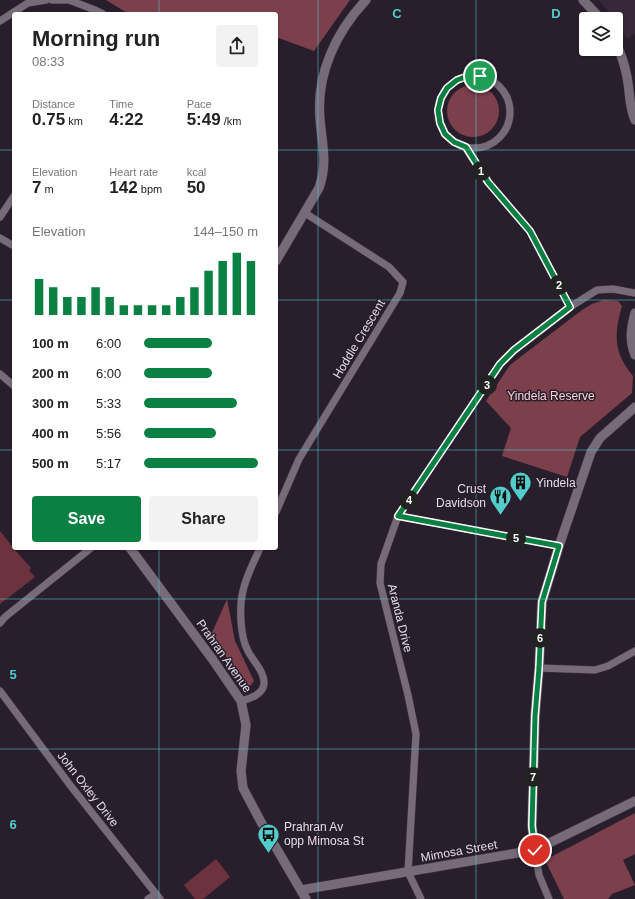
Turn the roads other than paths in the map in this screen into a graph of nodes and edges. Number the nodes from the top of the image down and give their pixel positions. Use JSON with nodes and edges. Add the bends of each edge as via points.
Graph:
{"nodes":[{"id":1,"x":46,"y":0,"type":"edge"},
{"id":2,"x":52,"y":0,"type":"edge"},
{"id":3,"x":366,"y":0,"type":"edge"},
{"id":4,"x":583,"y":0,"type":"edge"},
{"id":5,"x":13,"y":12,"type":"edge"},
{"id":6,"x":99,"y":12,"type":"edge"},
{"id":7,"x":594,"y":12,"type":"edge"},
{"id":8,"x":12,"y":13,"type":"edge"},
{"id":9,"x":0,"y":20,"type":"edge"},
{"id":10,"x":620,"y":56,"type":"edge"},
{"id":11,"x":635,"y":120,"type":"edge"},
{"id":12,"x":466,"y":147,"type":"junction"},
{"id":13,"x":12,"y":199,"type":"edge"},
{"id":14,"x":305,"y":213,"type":"junction"},
{"id":15,"x":0,"y":217,"type":"edge"},
{"id":16,"x":0,"y":238,"type":"edge"},
{"id":17,"x":12,"y":245,"type":"edge"},
{"id":18,"x":278,"y":258,"type":"edge"},
{"id":19,"x":635,"y":293,"type":"edge"},
{"id":20,"x":570,"y":307,"type":"junction"},
{"id":21,"x":635,"y":313,"type":"edge"},
{"id":22,"x":635,"y":355,"type":"edge"},
{"id":23,"x":0,"y":374,"type":"edge"},
{"id":24,"x":12,"y":384,"type":"edge"},
{"id":25,"x":635,"y":407,"type":"edge"},
{"id":26,"x":278,"y":507,"type":"edge"},
{"id":27,"x":398,"y":516,"type":"junction"},
{"id":28,"x":559,"y":546,"type":"junction"},
{"id":29,"x":89,"y":550,"type":"edge"},
{"id":30,"x":131,"y":550,"type":"edge"},
{"id":31,"x":259,"y":550,"type":"edge"},
{"id":32,"x":0,"y":623,"type":"edge"},
{"id":33,"x":635,"y":651,"type":"edge"},
{"id":34,"x":539,"y":668,"type":"junction"},
{"id":35,"x":0,"y":693,"type":"edge"},
{"id":36,"x":241,"y":701,"type":"junction"},
{"id":37,"x":635,"y":800,"type":"edge"},
{"id":38,"x":535,"y":850,"type":"junction"},
{"id":39,"x":408,"y":872,"type":"junction"},
{"id":40,"x":301,"y":890,"type":"junction"},
{"id":41,"x":158,"y":896,"type":"edge"},
{"id":42,"x":148,"y":899,"type":"edge"},
{"id":43,"x":306,"y":899,"type":"edge"},
{"id":44,"x":421,"y":899,"type":"edge"},
{"id":45,"x":549,"y":899,"type":"edge"}],
"edges":[{"from":1,"to":5,"type":"street","via":[[28,3]]},
{"from":2,"to":6,"type":"street","via":[[69,0]]},
{"from":3,"to":14,"type":"street","via":[[354,12],[338,36],[322,77],[320,117],[324,170],[319,188]]},
{"from":4,"to":7,"type":"street"},
{"from":8,"to":9,"type":"street"},
{"from":10,"to":11,"type":"street","via":[[627,76],[632,115]]},
{"from":12,"to":12,"type":"street","via":[[454,142],[445,134],[438,110],[441,98],[447,88],[462,78],[480,76],[491,79],[507,96],[510,119],[506,130],[489,145]]},
{"from":12,"to":20,"type":"street","via":[[488,182],[530,231]]},
{"from":13,"to":15,"type":"street"},
{"from":14,"to":18,"type":"street"},
{"from":14,"to":26,"type":"street","name":"Hoddle Crescent","via":[[389,267],[403,282],[400,293],[299,460]]},
{"from":16,"to":17,"type":"street"},
{"from":19,"to":20,"type":"street","name":"Aranda Drive","via":[[613,289],[597,290]]},
{"from":20,"to":27,"type":"street","name":"Aranda Drive","via":[[514,350],[500,364]]},
{"from":21,"to":22,"type":"street","via":[[630,334]]},
{"from":23,"to":24,"type":"street"},
{"from":25,"to":28,"type":"street","via":[[600,438],[591,452]]},
{"from":27,"to":28,"type":"street"},
{"from":27,"to":39,"type":"street","name":"Aranda Drive","via":[[381,564],[380,583],[416,734]]},
{"from":28,"to":34,"type":"street","via":[[542,602]]},
{"from":29,"to":32,"type":"street"},
{"from":30,"to":36,"type":"street","name":"Prahran Avenue"},
{"from":31,"to":36,"type":"street","via":[[243,591],[241,619],[242,635],[262,674],[264,686],[262,691]]},
{"from":33,"to":34,"type":"street","via":[[595,670]]},
{"from":34,"to":38,"type":"street","via":[[532,826]]},
{"from":35,"to":41,"type":"street","name":"John Oxley Drive"},
{"from":36,"to":40,"type":"street","name":"Prahran Avenue","via":[[246,725],[241,771],[243,788]]},
{"from":37,"to":38,"type":"street","name":"Mimosa Street"},
{"from":38,"to":39,"type":"street","name":"Mimosa Street"},
{"from":38,"to":45,"type":"street","via":[[539,875]]},
{"from":39,"to":40,"type":"street","name":"Mimosa Street"},
{"from":39,"to":44,"type":"street","name":"Aranda Drive"},
{"from":40,"to":43,"type":"street","name":"Prahran Avenue"},
{"from":41,"to":42,"type":"street"}]}
